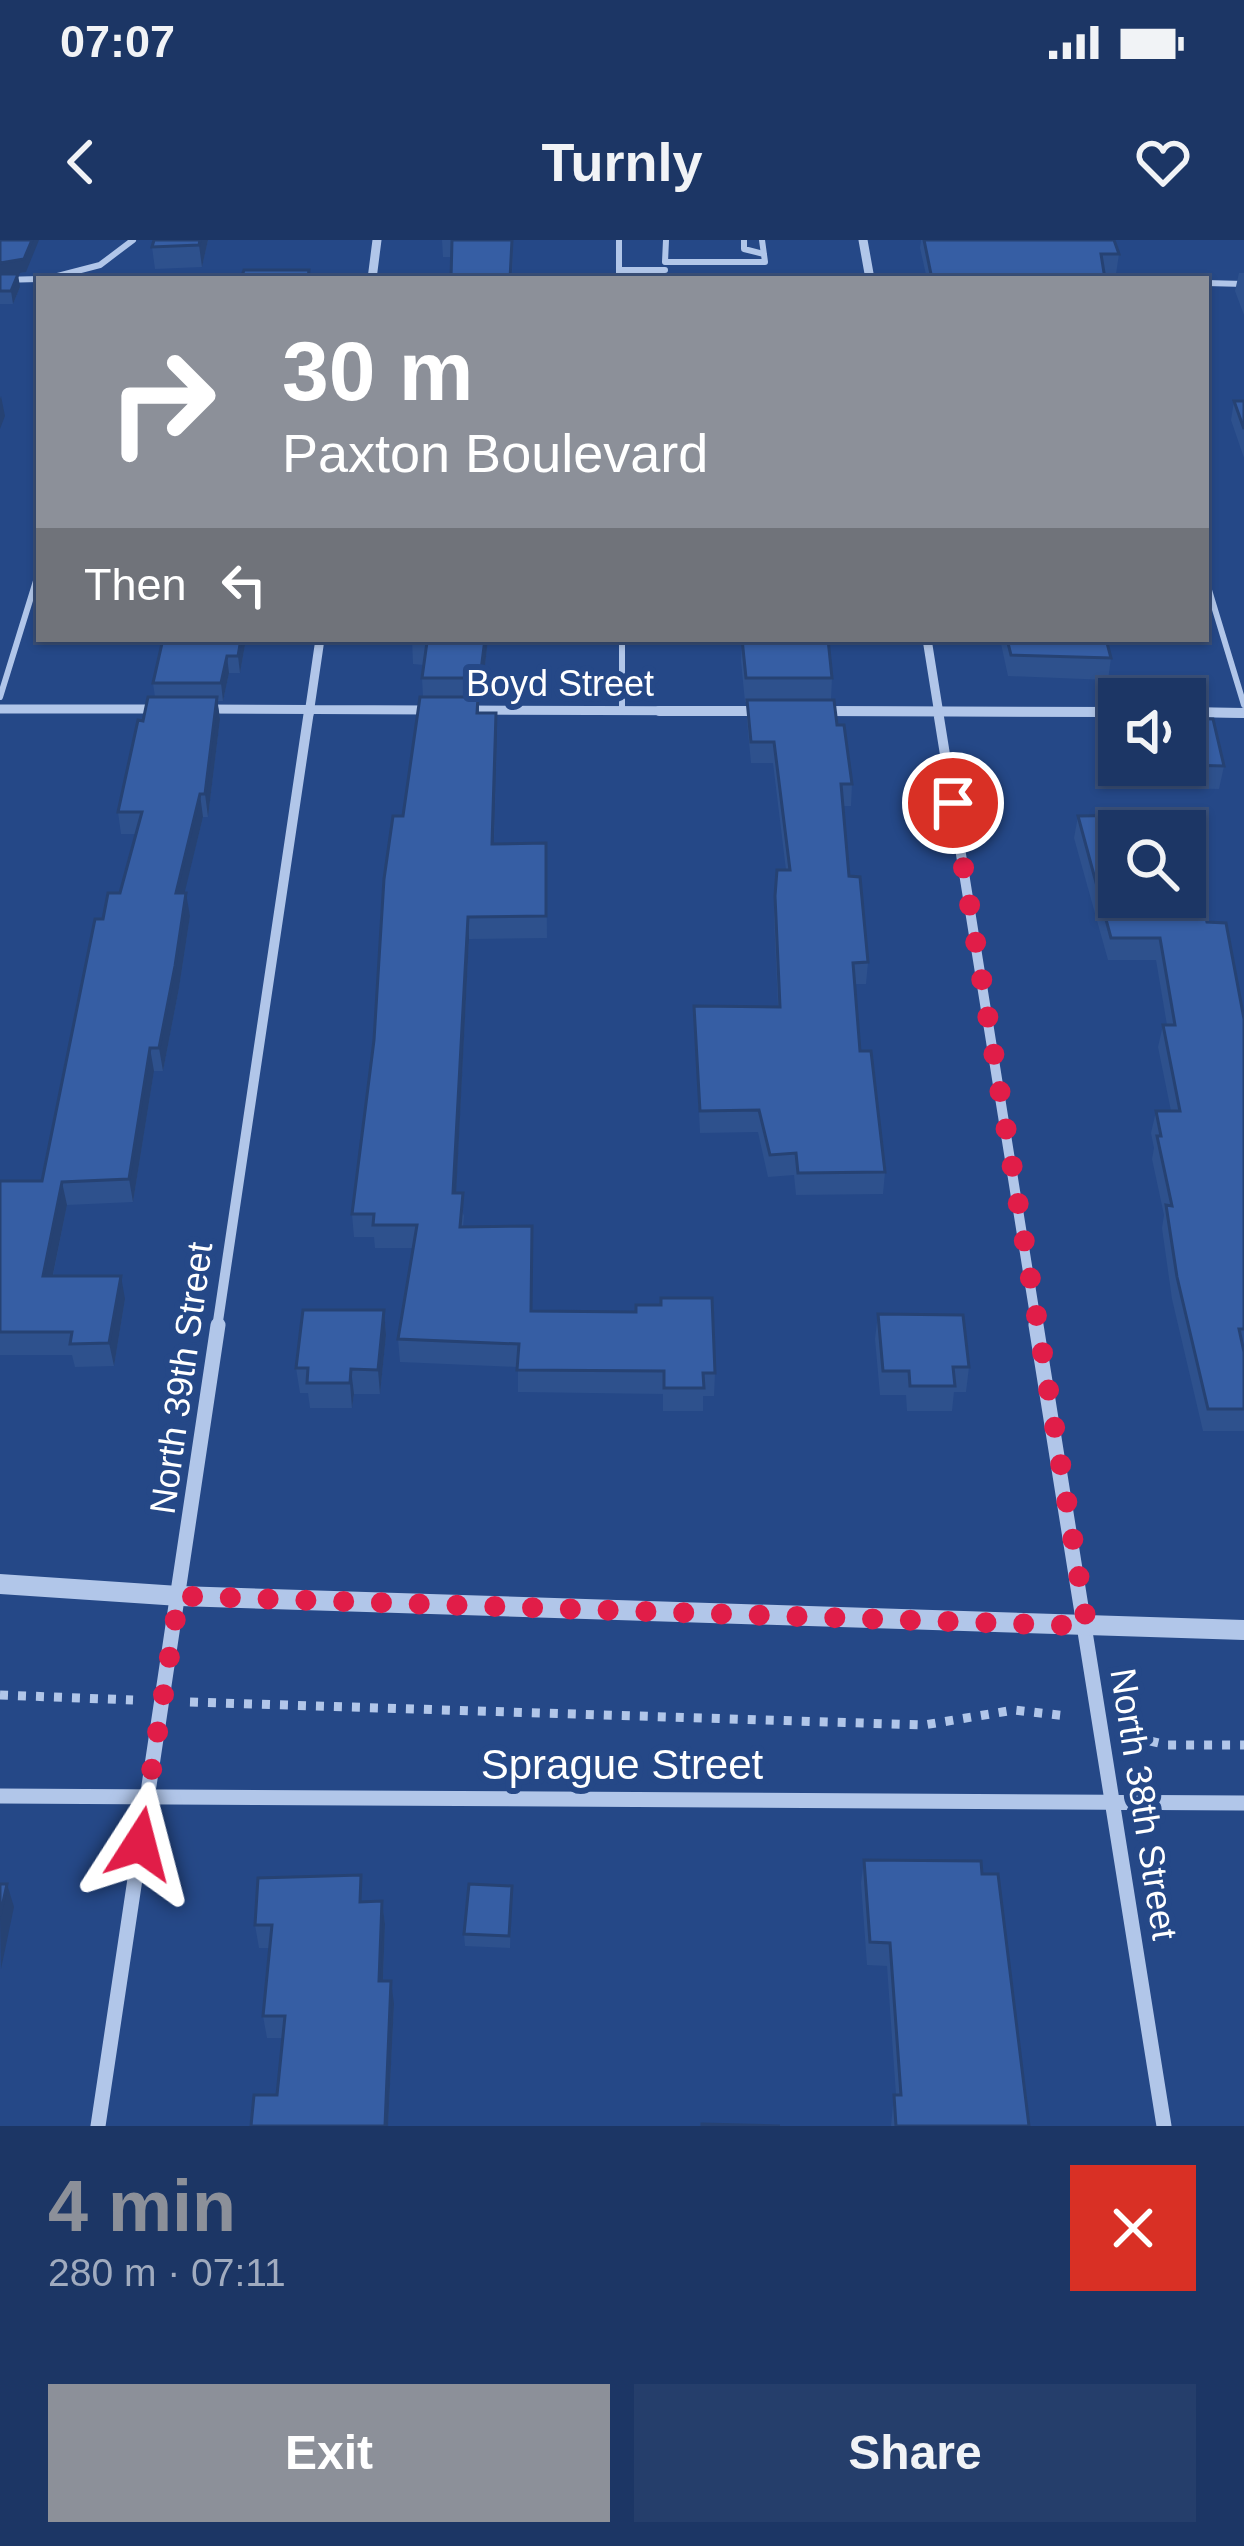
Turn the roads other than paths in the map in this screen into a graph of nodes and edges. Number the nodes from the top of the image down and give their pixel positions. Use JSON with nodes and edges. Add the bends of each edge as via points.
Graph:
{"nodes":[{"id":1,"x":133,"y":240,"type":"edge"},
{"id":2,"x":377,"y":240,"type":"edge"},
{"id":3,"x":619,"y":240,"type":"edge"},
{"id":4,"x":665,"y":240,"type":"edge"},
{"id":5,"x":744,"y":240,"type":"edge"},
{"id":6,"x":762,"y":240,"type":"edge"},
{"id":7,"x":862,"y":240,"type":"edge"},
{"id":8,"x":764,"y":258,"type":"junction"},
{"id":9,"x":665,"y":266,"type":"junction"},
{"id":10,"x":619,"y":274,"type":"edge"},
{"id":11,"x":56,"y":276,"type":"edge"},
{"id":12,"x":371,"y":276,"type":"edge"},
{"id":13,"x":669,"y":276,"type":"edge"},
{"id":14,"x":767,"y":276,"type":"edge"},
{"id":15,"x":869,"y":276,"type":"edge"},
{"id":16,"x":36,"y":279,"type":"edge"},
{"id":17,"x":0,"y":280,"type":"edge"},
{"id":18,"x":1209,"y":284,"type":"edge"},
{"id":19,"x":1244,"y":284,"type":"edge"},
{"id":20,"x":36,"y":581,"type":"dead end"},
{"id":21,"x":1209,"y":590,"type":"edge"},
{"id":22,"x":320,"y":642,"type":"edge"},
{"id":23,"x":622,"y":642,"type":"edge"},
{"id":24,"x":927,"y":642,"type":"edge"},
{"id":25,"x":0,"y":697,"type":"edge"},
{"id":26,"x":0,"y":709,"type":"edge"},
{"id":27,"x":167,"y":709,"type":"edge"},
{"id":28,"x":191,"y":709,"type":"edge"},
{"id":29,"x":1244,"y":709,"type":"edge"},
{"id":30,"x":310,"y":710,"type":"junction"},
{"id":31,"x":622,"y":711,"type":"junction"},
{"id":32,"x":780,"y":711,"type":"edge"},
{"id":33,"x":803,"y":711,"type":"edge"},
{"id":34,"x":938,"y":711,"type":"junction"},
{"id":35,"x":1206,"y":711,"type":"edge"},
{"id":36,"x":1098,"y":712,"type":"edge"},
{"id":37,"x":0,"y":1584,"type":"edge"},
{"id":38,"x":179,"y":1596,"type":"junction"},
{"id":39,"x":1087,"y":1626,"type":"junction"},
{"id":40,"x":1244,"y":1630,"type":"edge"},
{"id":41,"x":0,"y":1796,"type":"edge"},
{"id":42,"x":147,"y":1797,"type":"junction"},
{"id":43,"x":1113,"y":1803,"type":"junction"},
{"id":44,"x":1244,"y":1803,"type":"edge"},
{"id":45,"x":98,"y":2126,"type":"edge"},
{"id":46,"x":1164,"y":2126,"type":"edge"}],
"edges":[{"from":1,"to":11,"type":"lane","via":[[100,266]]},
{"from":2,"to":12,"type":"street"},
{"from":3,"to":10,"type":"lane"},
{"from":4,"to":9,"type":"lane"},
{"from":5,"to":8,"type":"lane","via":[[744,249]]},
{"from":6,"to":8,"type":"lane"},
{"from":7,"to":15,"type":"street"},
{"from":8,"to":9,"type":"lane"},
{"from":8,"to":14,"type":"lane"},
{"from":9,"to":10,"type":"lane"},
{"from":9,"to":13,"type":"lane"},
{"from":16,"to":17,"type":"lane"},
{"from":18,"to":19,"type":"lane"},
{"from":20,"to":25,"type":"lane"},
{"from":21,"to":29,"type":"lane"},
{"from":22,"to":30,"type":"street","name":"North 39th Street"},
{"from":23,"to":31,"type":"lane"},
{"from":24,"to":34,"type":"street","name":"North 38th Street"},
{"from":26,"to":27,"type":"street"},
{"from":28,"to":30,"type":"street","name":"Boyd Street"},
{"from":29,"to":35,"type":"street"},
{"from":30,"to":31,"type":"street","name":"Boyd Street"},
{"from":30,"to":38,"type":"street","name":"North 39th Street"},
{"from":31,"to":32,"type":"street","name":"Boyd Street"},
{"from":33,"to":34,"type":"street"},
{"from":34,"to":36,"type":"street"},
{"from":34,"to":39,"type":"street","name":"North 38th Street"},
{"from":37,"to":38,"type":"street"},
{"from":38,"to":39,"type":"street"},
{"from":38,"to":42,"type":"street","name":"North 39th Street"},
{"from":39,"to":40,"type":"street"},
{"from":39,"to":43,"type":"street","name":"North 38th Street"},
{"from":41,"to":42,"type":"street","name":"Sprague Street"},
{"from":42,"to":43,"type":"street","name":"Sprague Street"},
{"from":42,"to":45,"type":"street","name":"North 39th Street"},
{"from":43,"to":44,"type":"street","name":"Sprague Street"},
{"from":43,"to":46,"type":"street","name":"North 38th Street"}]}
